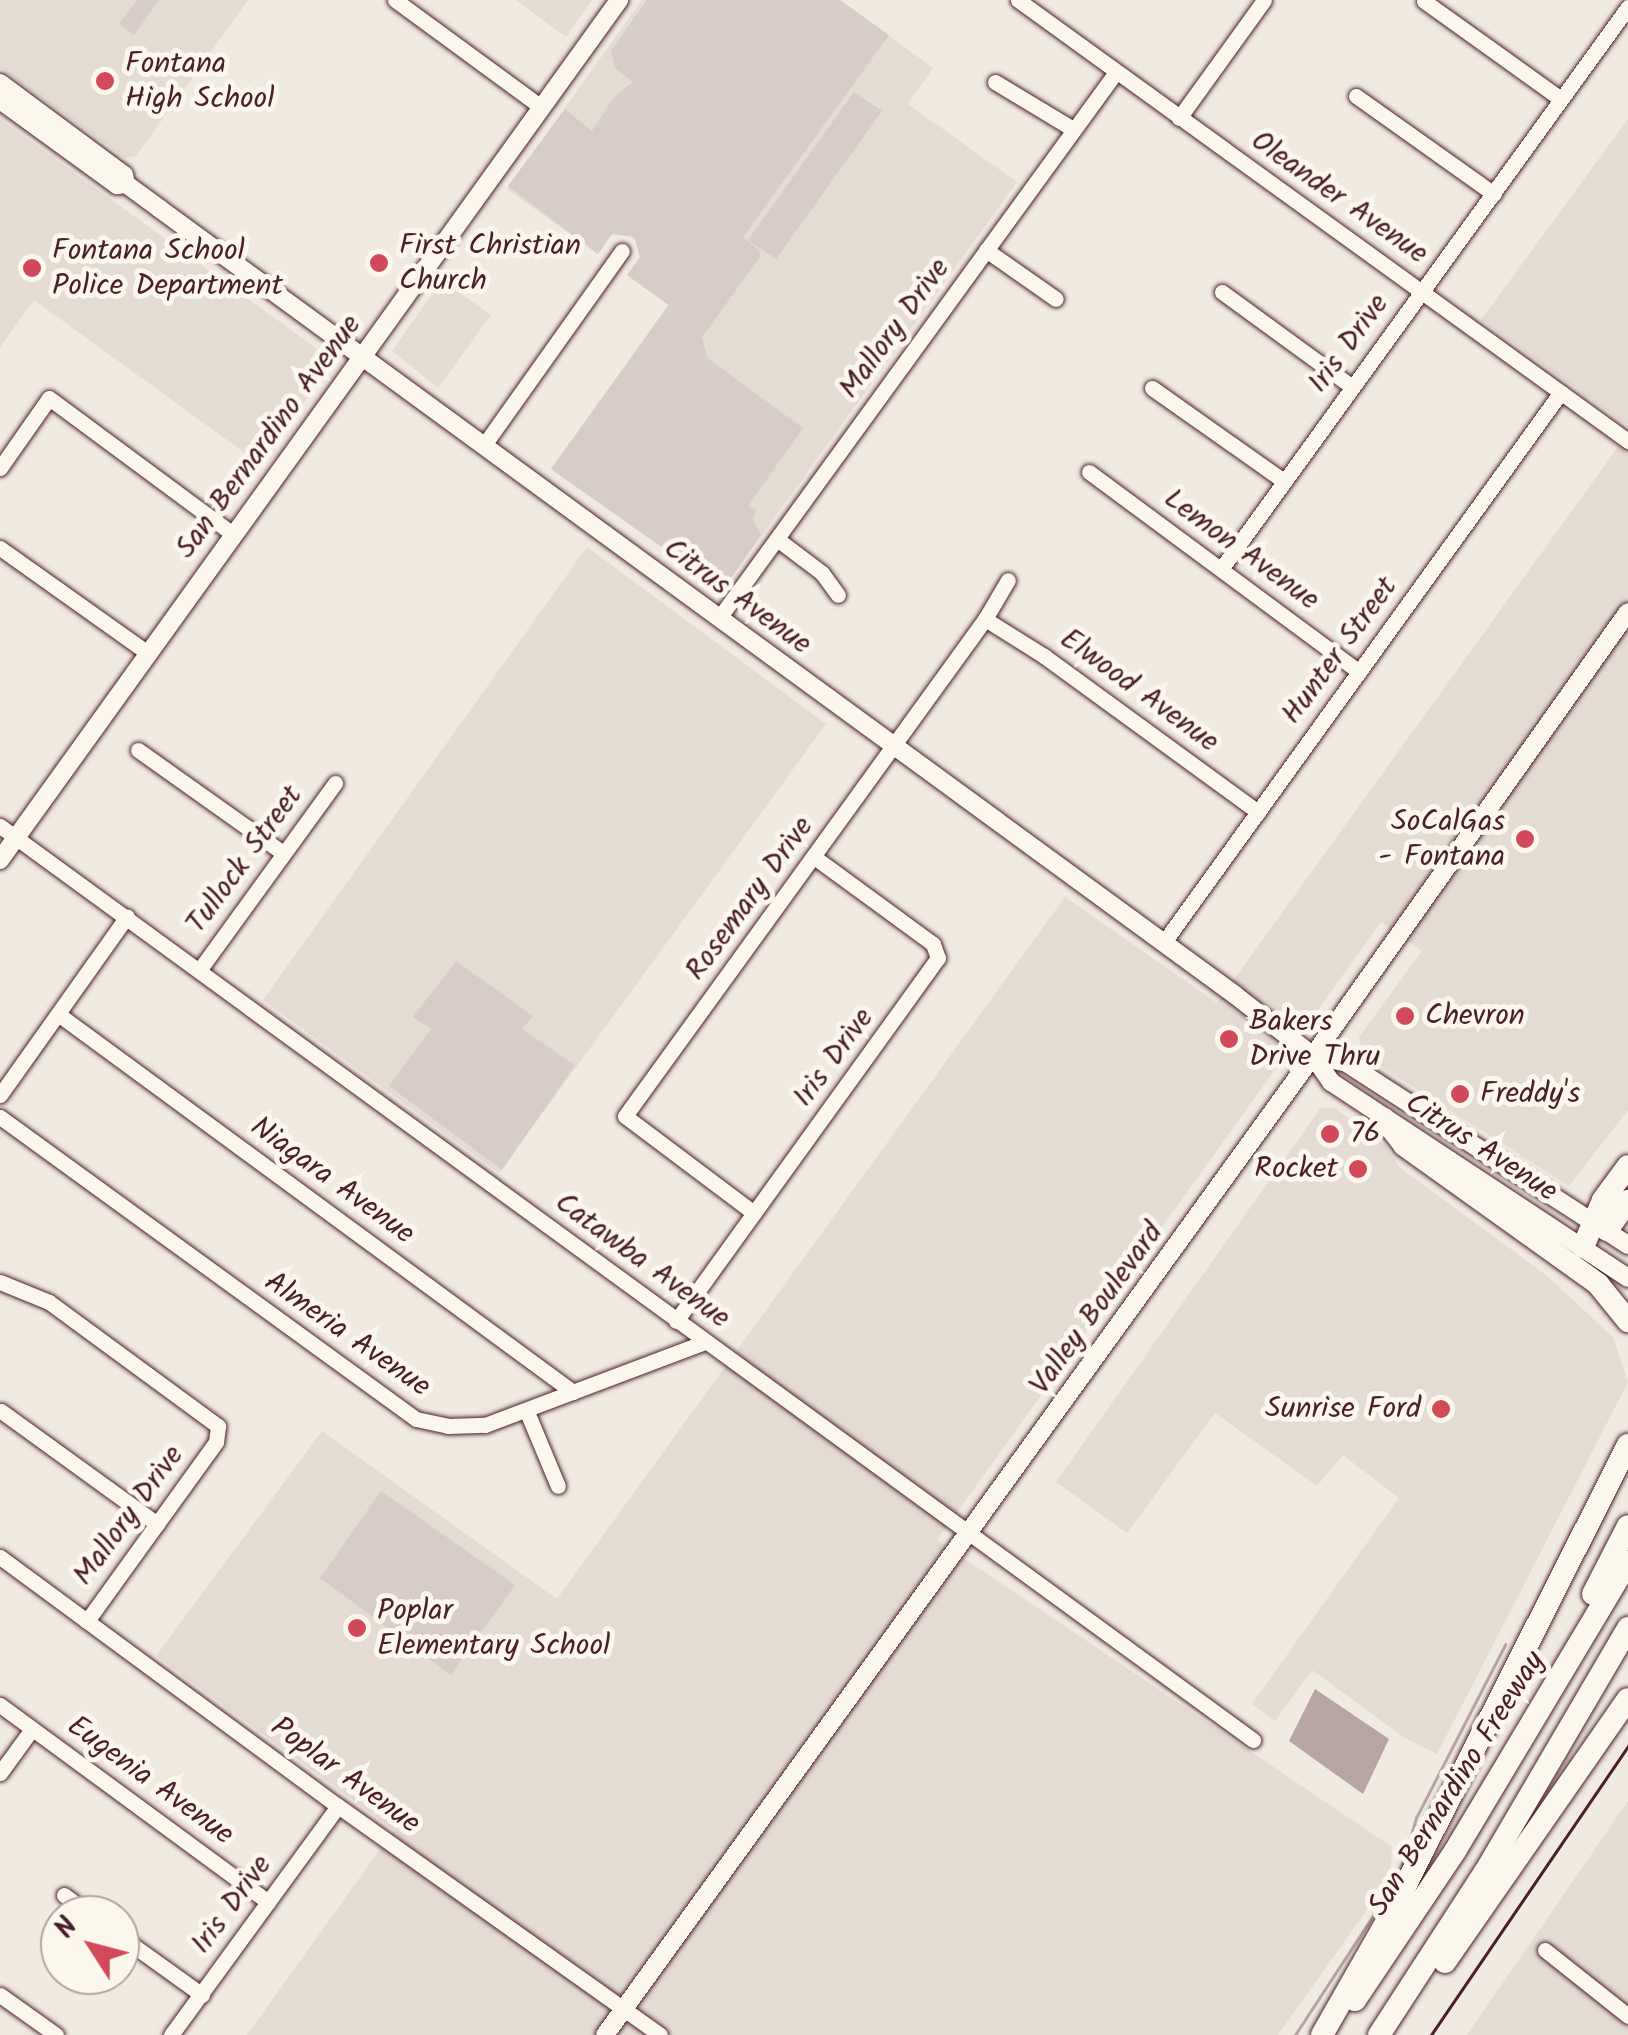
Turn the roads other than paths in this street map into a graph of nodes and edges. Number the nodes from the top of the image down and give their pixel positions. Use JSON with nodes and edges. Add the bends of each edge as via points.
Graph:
{"nodes":[{"id":1,"x":395,"y":0,"type":"edge"},
{"id":2,"x":619,"y":0,"type":"edge"},
{"id":3,"x":1018,"y":0,"type":"edge"},
{"id":4,"x":1424,"y":1,"type":"edge"},
{"id":5,"x":1257,"y":3,"type":"edge"},
{"id":6,"x":1626,"y":4,"type":"edge"},
{"id":7,"x":1116,"y":72,"type":"junction"},
{"id":8,"x":995,"y":82,"type":"dead end"},
{"id":9,"x":0,"y":83,"type":"edge"},
{"id":10,"x":1356,"y":96,"type":"dead end"},
{"id":11,"x":1561,"y":99,"type":"junction"},
{"id":12,"x":0,"y":100,"type":"edge"},
{"id":13,"x":541,"y":107,"type":"junction"},
{"id":14,"x":1179,"y":118,"type":"junction"},
{"id":15,"x":1073,"y":129,"type":"junction"},
{"id":16,"x":126,"y":184,"type":"junction"},
{"id":17,"x":1494,"y":194,"type":"junction"},
{"id":18,"x":986,"y":250,"type":"junction"},
{"id":19,"x":622,"y":251,"type":"dead end"},
{"id":20,"x":1222,"y":292,"type":"dead end"},
{"id":21,"x":1422,"y":292,"type":"junction"},
{"id":22,"x":1056,"y":300,"type":"dead end"},
{"id":23,"x":362,"y":356,"type":"junction"},
{"id":24,"x":1352,"y":386,"type":"junction"},
{"id":25,"x":1152,"y":388,"type":"dead end"},
{"id":26,"x":1561,"y":392,"type":"junction"},
{"id":27,"x":1628,"y":441,"type":"edge"},
{"id":28,"x":484,"y":445,"type":"junction"},
{"id":29,"x":0,"y":468,"type":"edge"},
{"id":30,"x":1090,"y":472,"type":"dead end"},
{"id":31,"x":1284,"y":481,"type":"junction"},
{"id":32,"x":233,"y":534,"type":"junction"},
{"id":33,"x":776,"y":539,"type":"junction"},
{"id":34,"x":0,"y":548,"type":"edge"},
{"id":35,"x":1221,"y":568,"type":"junction"},
{"id":36,"x":1008,"y":580,"type":"dead end"},
{"id":37,"x":838,"y":595,"type":"dead end"},
{"id":38,"x":1628,"y":612,"type":"edge"},
{"id":39,"x":719,"y":618,"type":"junction"},
{"id":40,"x":985,"y":619,"type":"junction"},
{"id":41,"x":148,"y":653,"type":"junction"},
{"id":42,"x":1359,"y":672,"type":"junction"},
{"id":43,"x":894,"y":746,"type":"junction"},
{"id":44,"x":138,"y":750,"type":"dead end"},
{"id":45,"x":335,"y":783,"type":"dead end"},
{"id":46,"x":1258,"y":812,"type":"junction"},
{"id":47,"x":8,"y":832,"type":"edge"},
{"id":48,"x":283,"y":853,"type":"junction"},
{"id":49,"x":814,"y":857,"type":"junction"},
{"id":50,"x":0,"y":860,"type":"edge"},
{"id":51,"x":127,"y":916,"type":"junction"},
{"id":52,"x":1164,"y":942,"type":"junction"},
{"id":53,"x":200,"y":969,"type":"junction"},
{"id":54,"x":58,"y":1014,"type":"junction"},
{"id":55,"x":1313,"y":1056,"type":"junction"},
{"id":56,"x":0,"y":1095,"type":"edge"},
{"id":57,"x":0,"y":1117,"type":"edge"},
{"id":58,"x":1384,"y":1119,"type":"junction"},
{"id":59,"x":1628,"y":1166,"type":"edge"},
{"id":60,"x":1628,"y":1201,"type":"edge"},
{"id":61,"x":754,"y":1213,"type":"junction"},
{"id":62,"x":1600,"y":1225,"type":"junction"},
{"id":63,"x":1583,"y":1246,"type":"junction"},
{"id":64,"x":1628,"y":1246,"type":"edge"},
{"id":65,"x":1628,"y":1278,"type":"edge"},
{"id":66,"x":0,"y":1282,"type":"edge"},
{"id":67,"x":676,"y":1321,"type":"junction"},
{"id":68,"x":1628,"y":1321,"type":"edge"},
{"id":69,"x":704,"y":1342,"type":"junction"},
{"id":70,"x":573,"y":1392,"type":"junction"},
{"id":71,"x":1,"y":1411,"type":"edge"},
{"id":72,"x":527,"y":1412,"type":"junction"},
{"id":73,"x":1628,"y":1445,"type":"edge"},
{"id":74,"x":558,"y":1486,"type":"dead end"},
{"id":75,"x":157,"y":1524,"type":"junction"},
{"id":76,"x":1628,"y":1526,"type":"edge"},
{"id":77,"x":971,"y":1533,"type":"junction"},
{"id":78,"x":0,"y":1557,"type":"edge"},
{"id":79,"x":1628,"y":1562,"type":"edge"},
{"id":80,"x":88,"y":1621,"type":"junction"},
{"id":81,"x":1628,"y":1628,"type":"edge"},
{"id":82,"x":1628,"y":1699,"type":"edge"},
{"id":83,"x":0,"y":1705,"type":"edge"},
{"id":84,"x":1538,"y":1712,"type":"junction"},
{"id":85,"x":32,"y":1729,"type":"junction"},
{"id":86,"x":1253,"y":1740,"type":"dead end"},
{"id":87,"x":0,"y":1774,"type":"edge"},
{"id":88,"x":338,"y":1806,"type":"junction"},
{"id":89,"x":268,"y":1902,"type":"junction"},
{"id":90,"x":140,"y":1950,"type":"edge"},
{"id":91,"x":1546,"y":1950,"type":"dead end"},
{"id":92,"x":202,"y":1995,"type":"junction"},
{"id":93,"x":0,"y":1996,"type":"edge"},
{"id":94,"x":624,"y":2009,"type":"junction"},
{"id":95,"x":1628,"y":2016,"type":"edge"},
{"id":96,"x":56,"y":2035,"type":"edge"},
{"id":97,"x":171,"y":2035,"type":"edge"},
{"id":98,"x":606,"y":2035,"type":"edge"},
{"id":99,"x":660,"y":2035,"type":"edge"},
{"id":100,"x":1322,"y":2035,"type":"edge"},
{"id":101,"x":1332,"y":2035,"type":"edge"},
{"id":102,"x":1379,"y":2035,"type":"edge"},
{"id":103,"x":1394,"y":2035,"type":"edge"}],
"edges":[{"from":1,"to":13,"type":"street"},
{"from":2,"to":13,"type":"main road","name":"San Bernardino Avenue"},
{"from":3,"to":7,"type":"street","name":"Oleander Avenue"},
{"from":4,"to":11,"type":"street"},
{"from":5,"to":14,"type":"street"},
{"from":6,"to":11,"type":"street","name":"Iris Drive"},
{"from":7,"to":14,"type":"street","name":"Oleander Avenue"},
{"from":7,"to":15,"type":"street","name":"Mallory Drive"},
{"from":8,"to":15,"type":"street"},
{"from":9,"to":16,"type":"main road","name":"Citrus Avenue","via":[[124,175]]},
{"from":10,"to":17,"type":"street"},
{"from":11,"to":17,"type":"street","name":"Iris Drive"},
{"from":12,"to":16,"type":"main road","name":"Citrus Avenue","via":[[117,185]]},
{"from":13,"to":23,"type":"main road","name":"San Bernardino Avenue"},
{"from":14,"to":21,"type":"street","name":"Oleander Avenue"},
{"from":15,"to":18,"type":"street","name":"Mallory Drive"},
{"from":16,"to":23,"type":"main road","name":"Citrus Avenue"},
{"from":17,"to":21,"type":"street","name":"Iris Drive"},
{"from":18,"to":22,"type":"street"},
{"from":18,"to":33,"type":"street","name":"Mallory Drive"},
{"from":19,"to":28,"type":"street"},
{"from":20,"to":24,"type":"street"},
{"from":21,"to":24,"type":"street","name":"Iris Drive"},
{"from":21,"to":26,"type":"street","name":"Oleander Avenue"},
{"from":23,"to":28,"type":"main road","name":"Citrus Avenue"},
{"from":23,"to":32,"type":"main road","name":"San Bernardino Avenue"},
{"from":24,"to":31,"type":"street","name":"Iris Drive"},
{"from":25,"to":31,"type":"street"},
{"from":26,"to":27,"type":"street","name":"Oleander Avenue"},
{"from":26,"to":42,"type":"street","name":"Hunter Street"},
{"from":28,"to":39,"type":"main road","name":"Citrus Avenue"},
{"from":29,"to":32,"type":"street","via":[[49,398]]},
{"from":30,"to":35,"type":"street","name":"Lemon Avenue"},
{"from":31,"to":35,"type":"street","name":"Iris Drive"},
{"from":32,"to":41,"type":"main road","name":"San Bernardino Avenue"},
{"from":33,"to":37,"type":"street"},
{"from":33,"to":39,"type":"street","name":"Mallory Drive"},
{"from":34,"to":41,"type":"street"},
{"from":35,"to":42,"type":"street","name":"Lemon Avenue"},
{"from":36,"to":40,"type":"street","name":"Rosemary Drive"},
{"from":38,"to":55,"type":"main road","name":"Valley Boulevard"},
{"from":39,"to":43,"type":"main road","name":"Citrus Avenue"},
{"from":40,"to":43,"type":"street","name":"Rosemary Drive"},
{"from":40,"to":46,"type":"street","name":"Elwood Avenue"},
{"from":41,"to":47,"type":"main road","name":"San Bernardino Avenue"},
{"from":42,"to":46,"type":"street","name":"Hunter Street"},
{"from":43,"to":49,"type":"street","name":"Rosemary Drive"},
{"from":43,"to":52,"type":"main road","name":"Citrus Avenue"},
{"from":44,"to":48,"type":"street"},
{"from":45,"to":48,"type":"street","name":"Tullock Street"},
{"from":46,"to":52,"type":"street","name":"Hunter Street"},
{"from":47,"to":50,"type":"main road","name":"San Bernardino Avenue"},
{"from":47,"to":51,"type":"street","name":"Catawba Avenue"},
{"from":48,"to":53,"type":"street","name":"Tullock Street"},
{"from":49,"to":61,"type":"street","name":"Iris Drive","via":[[932,944],[938,958]]},
{"from":49,"to":61,"type":"street","name":"Rosemary Drive","via":[[625,1116]]},
{"from":51,"to":53,"type":"street","name":"Catawba Avenue"},
{"from":51,"to":54,"type":"street"},
{"from":52,"to":55,"type":"main road","name":"Citrus Avenue"},
{"from":53,"to":67,"type":"street","name":"Catawba Avenue"},
{"from":54,"to":56,"type":"street"},
{"from":54,"to":70,"type":"street","name":"Niagara Avenue"},
{"from":55,"to":58,"type":"main road","name":"Citrus Avenue","via":[[1331,1082]]},
{"from":55,"to":62,"type":"main road","name":"Citrus Avenue","via":[[1345,1062]]},
{"from":55,"to":77,"type":"main road","name":"Valley Boulevard"},
{"from":57,"to":72,"type":"street","name":"Almeria Avenue","via":[[406,1414],[463,1427]]},
{"from":58,"to":63,"type":"main road","name":"Citrus Avenue"},
{"from":58,"to":68,"type":"highway","via":[[1404,1145],[1598,1284]]},
{"from":59,"to":62,"type":"highway"},
{"from":60,"to":62,"type":"highway"},
{"from":61,"to":67,"type":"street","name":"Iris Drive"},
{"from":62,"to":63,"type":"highway"},
{"from":62,"to":64,"type":"main road","name":"Citrus Avenue"},
{"from":63,"to":65,"type":"main road","name":"Citrus Avenue"},
{"from":66,"to":75,"type":"street","name":"Mallory Drive","via":[[49,1302],[218,1426],[216,1442]]},
{"from":67,"to":69,"type":"street","name":"Catawba Avenue"},
{"from":69,"to":70,"type":"street","name":"Almeria Avenue"},
{"from":69,"to":77,"type":"street","name":"Catawba Avenue"},
{"from":70,"to":72,"type":"street","name":"Almeria Avenue"},
{"from":71,"to":75,"type":"street"},
{"from":72,"to":74,"type":"street"},
{"from":73,"to":100,"type":"highway","via":[[1390,1916]]},
{"from":75,"to":80,"type":"street","name":"Mallory Drive"},
{"from":76,"to":84,"type":"highway"},
{"from":77,"to":86,"type":"street","name":"Catawba Avenue"},
{"from":77,"to":94,"type":"main road","name":"Valley Boulevard"},
{"from":78,"to":80,"type":"street","name":"Poplar Avenue"},
{"from":79,"to":84,"type":"highway","name":"San Bernardino Freeway"},
{"from":80,"to":88,"type":"street","name":"Poplar Avenue"},
{"from":81,"to":102,"type":"highway","via":[[1485,1872]]},
{"from":82,"to":103,"type":"highway"},
{"from":83,"to":85,"type":"street","name":"Eugenia Avenue"},
{"from":84,"to":101,"type":"highway","name":"San Bernardino Freeway"},
{"from":85,"to":87,"type":"street"},
{"from":85,"to":89,"type":"street","name":"Eugenia Avenue"},
{"from":88,"to":89,"type":"street","name":"Iris Drive"},
{"from":88,"to":94,"type":"street","name":"Poplar Avenue"},
{"from":89,"to":92,"type":"street","name":"Iris Drive"},
{"from":90,"to":92,"type":"street"},
{"from":91,"to":95,"type":"street"},
{"from":92,"to":97,"type":"street","name":"Iris Drive"},
{"from":93,"to":96,"type":"street"},
{"from":94,"to":98,"type":"main road","name":"Valley Boulevard"},
{"from":94,"to":99,"type":"street","name":"Poplar Avenue"}]}
